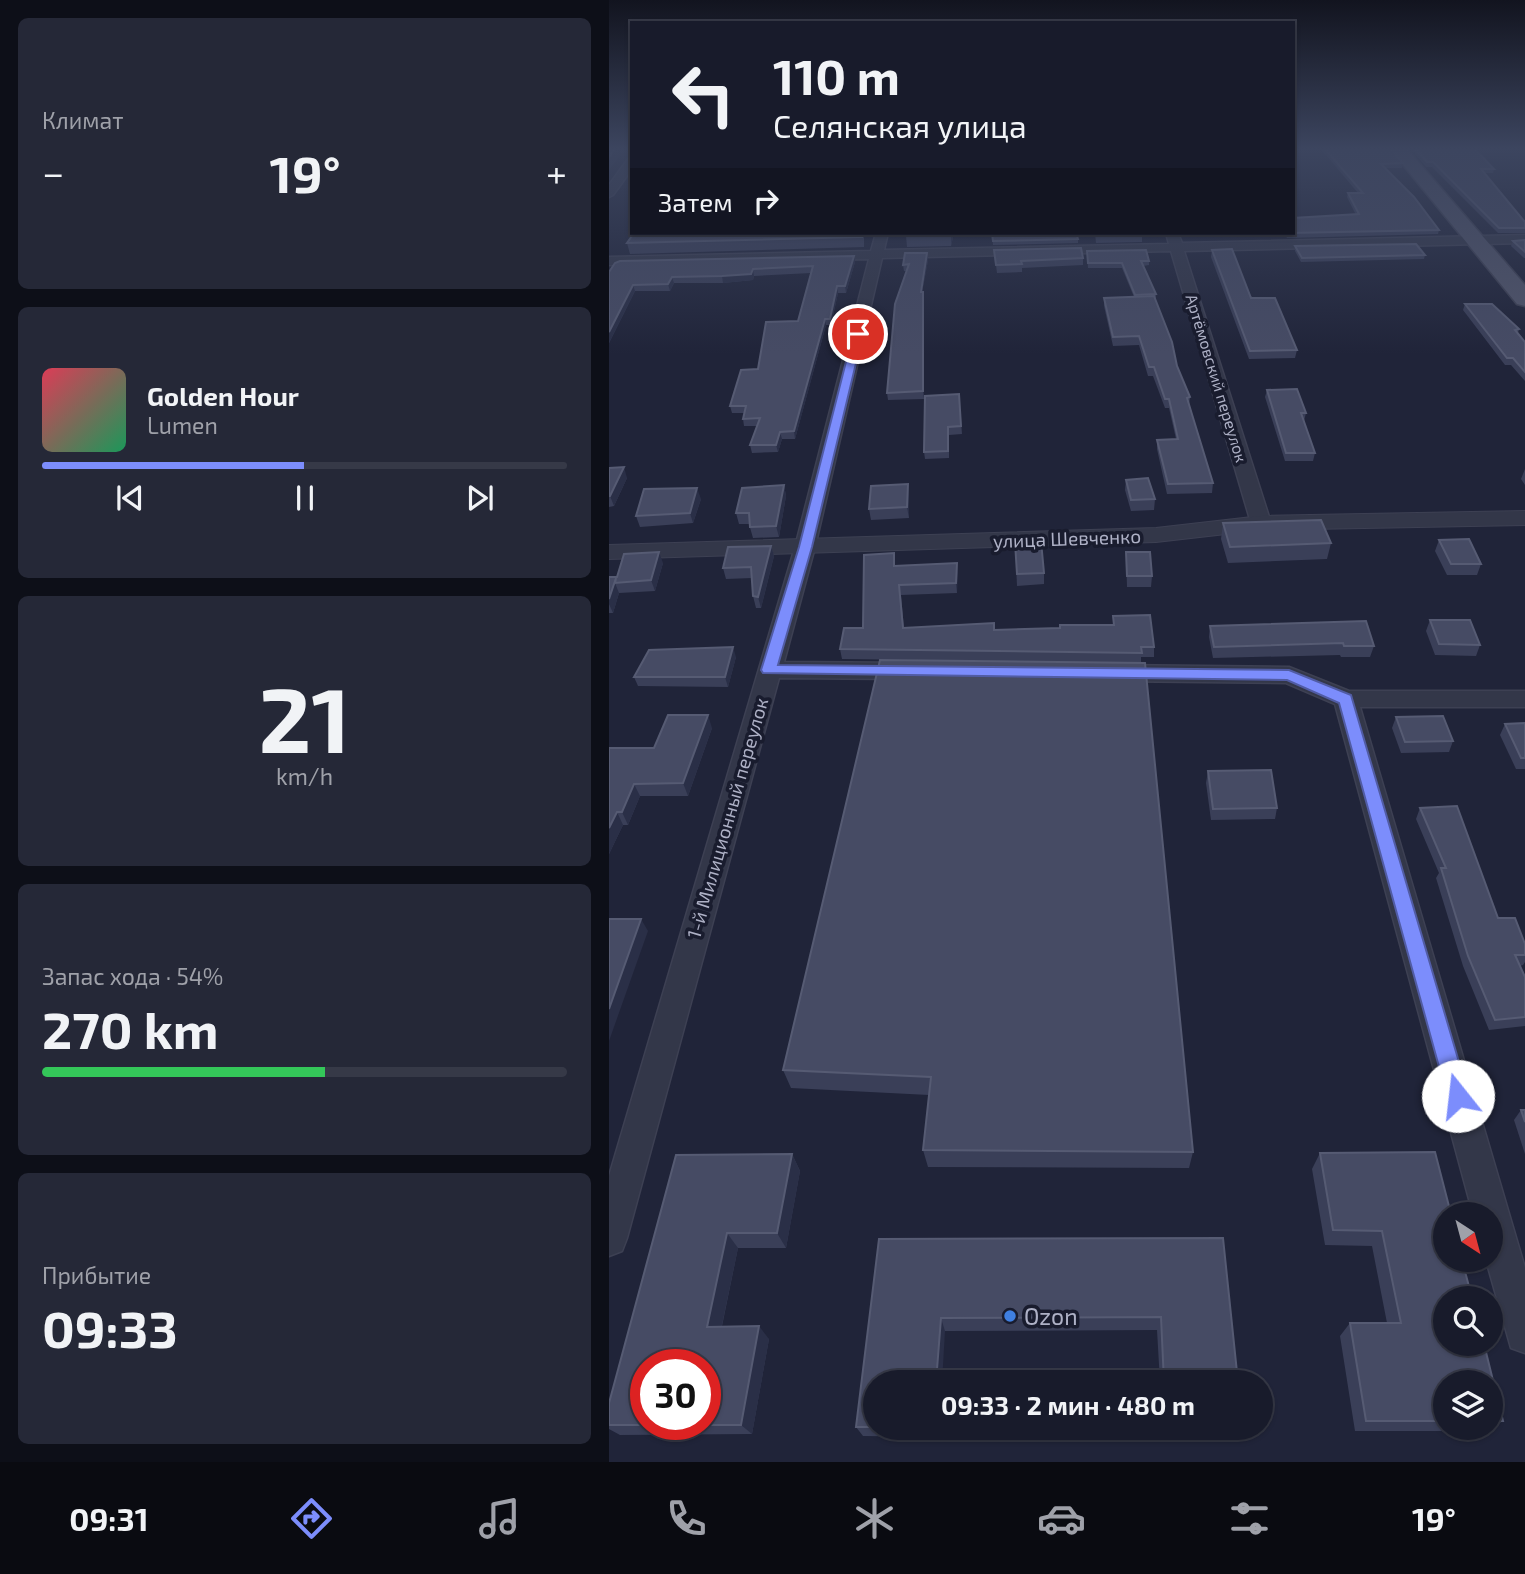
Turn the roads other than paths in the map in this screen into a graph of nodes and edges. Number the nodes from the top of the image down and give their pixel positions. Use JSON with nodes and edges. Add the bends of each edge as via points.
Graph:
{"nodes":[{"id":1,"x":1457,"y":217,"type":"edge"},
{"id":2,"x":1174,"y":239,"type":"edge"},
{"id":3,"x":1525,"y":239,"type":"edge"},
{"id":4,"x":1477,"y":240,"type":"junction"},
{"id":5,"x":880,"y":244,"type":"edge"},
{"id":6,"x":609,"y":261,"type":"edge"},
{"id":7,"x":1525,"y":299,"type":"edge"},
{"id":8,"x":1525,"y":517,"type":"edge"},
{"id":9,"x":1261,"y":523,"type":"junction"},
{"id":10,"x":805,"y":547,"type":"junction"},
{"id":11,"x":609,"y":552,"type":"edge"},
{"id":12,"x":769,"y":670,"type":"junction"},
{"id":13,"x":933,"y":671,"type":"edge"},
{"id":14,"x":1083,"y":673,"type":"edge"},
{"id":15,"x":1346,"y":699,"type":"junction"},
{"id":16,"x":1525,"y":699,"type":"edge"},
{"id":17,"x":609,"y":1238,"type":"edge"},
{"id":18,"x":1525,"y":1334,"type":"edge"}],
"edges":[{"from":1,"to":4,"type":"main road"},
{"from":2,"to":4,"type":"street"},
{"from":2,"to":5,"type":"street"},
{"from":2,"to":9,"type":"street","name":"Артёмовский переулок"},
{"from":3,"to":4,"type":"street"},
{"from":4,"to":7,"type":"main road"},
{"from":5,"to":6,"type":"street"},
{"from":5,"to":10,"type":"street","name":"1-й Милиционный переулок"},
{"from":8,"to":9,"type":"street","name":"улица Шевченко"},
{"from":9,"to":10,"type":"street","name":"улица Шевченко","via":[[1156,535]]},
{"from":10,"to":11,"type":"street","name":"улица Шевченко"},
{"from":10,"to":12,"type":"street","name":"1-й Милиционный переулок"},
{"from":12,"to":13,"type":"street"},
{"from":12,"to":17,"type":"street","name":"1-й Милиционный переулок"},
{"from":14,"to":15,"type":"street","via":[[1289,675]]},
{"from":15,"to":16,"type":"street"},
{"from":15,"to":18,"type":"street"}]}
